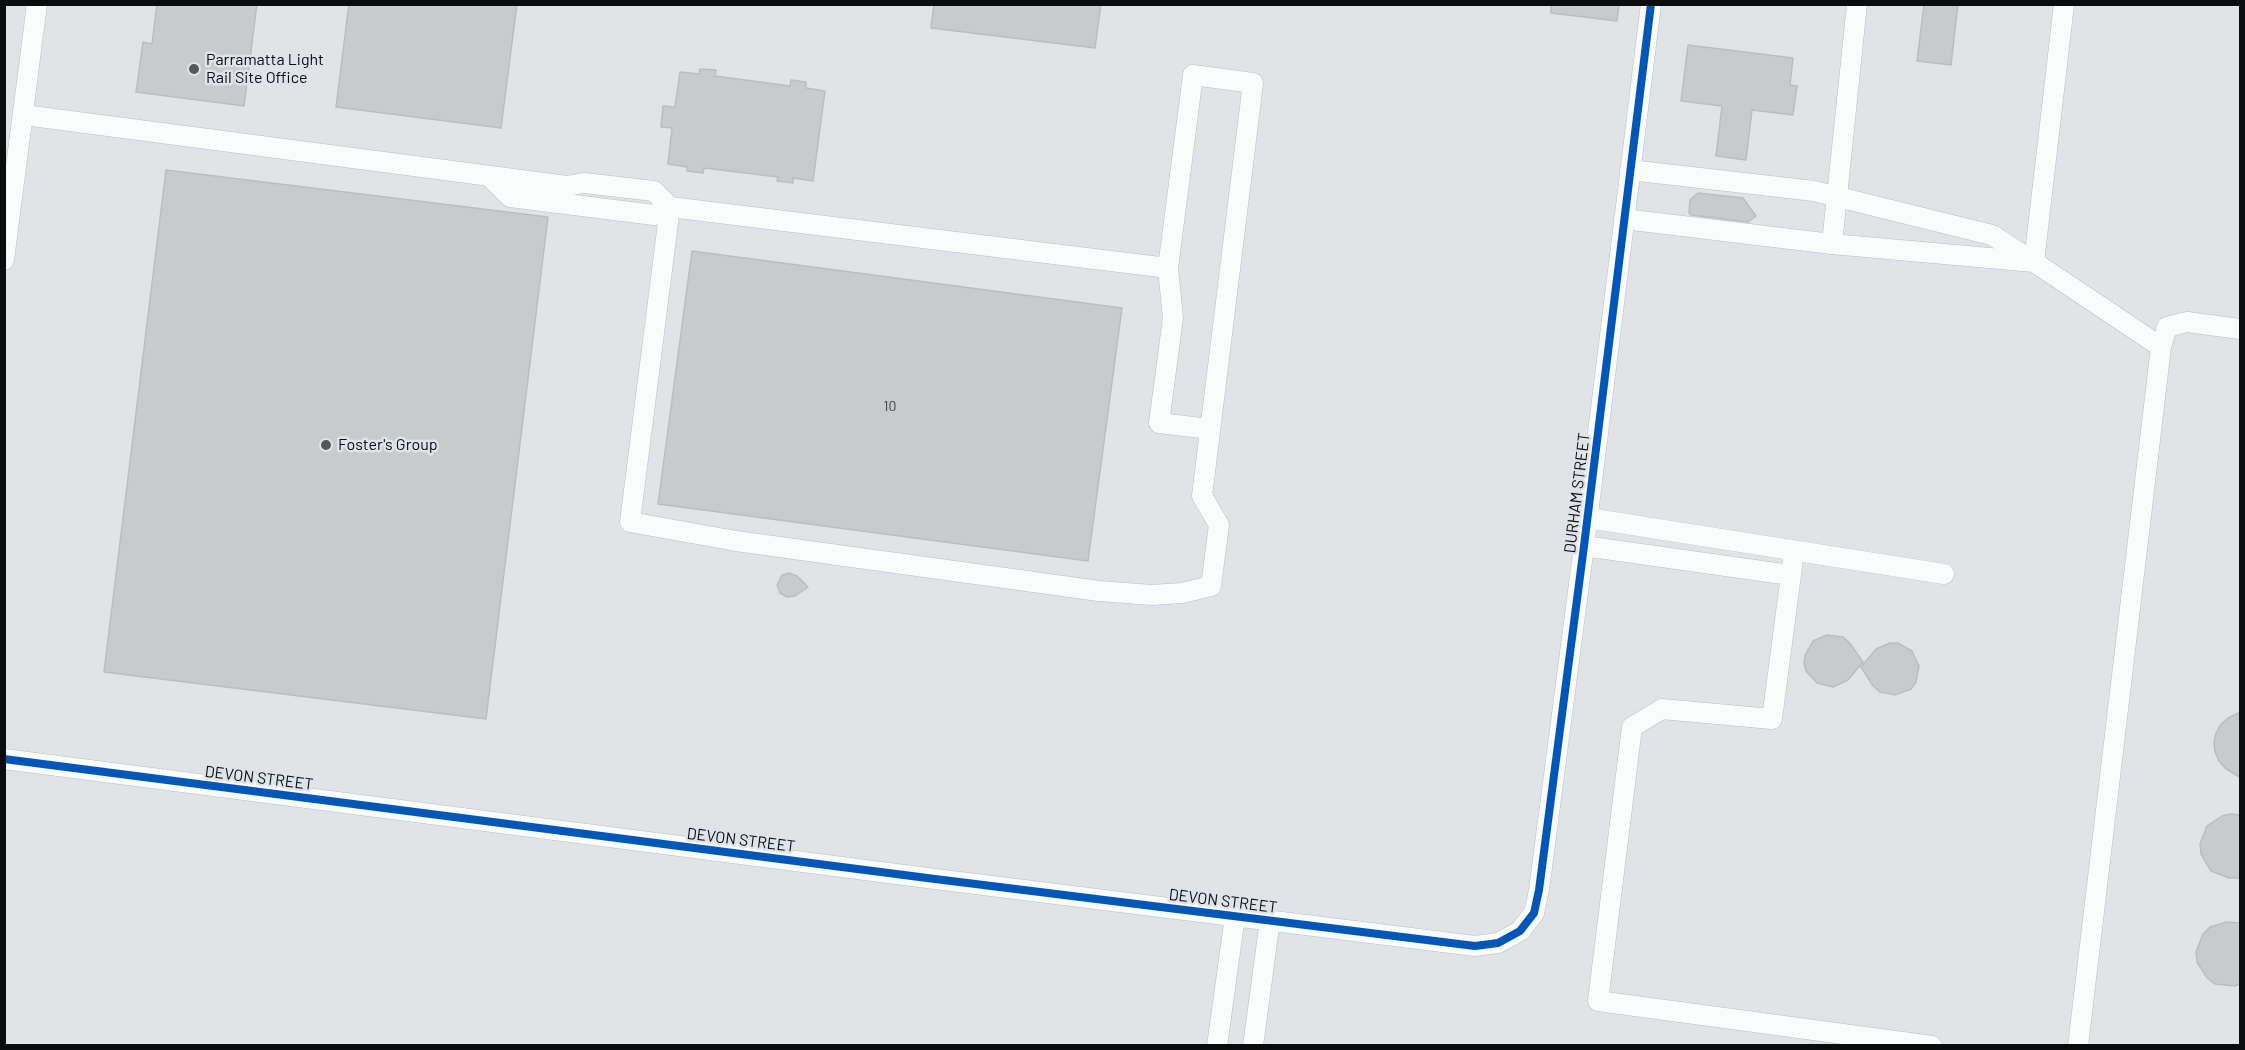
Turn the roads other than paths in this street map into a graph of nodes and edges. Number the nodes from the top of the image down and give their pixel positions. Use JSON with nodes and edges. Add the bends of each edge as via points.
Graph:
{"nodes":[{"id":1,"x":36,"y":4,"type":"edge"},
{"id":2,"x":1651,"y":4,"type":"edge"},
{"id":3,"x":1857,"y":4,"type":"edge"},
{"id":4,"x":2064,"y":4,"type":"edge"},
{"id":5,"x":24,"y":115,"type":"junction"},
{"id":6,"x":1630,"y":170,"type":"junction"},
{"id":7,"x":489,"y":176,"type":"junction"},
{"id":8,"x":1837,"y":197,"type":"junction"},
{"id":9,"x":670,"y":207,"type":"junction"},
{"id":10,"x":1624,"y":219,"type":"junction"},
{"id":11,"x":1832,"y":244,"type":"junction"},
{"id":12,"x":4,"y":260,"type":"edge"},
{"id":13,"x":2034,"y":261,"type":"junction"},
{"id":14,"x":1168,"y":268,"type":"junction"},
{"id":15,"x":2241,"y":329,"type":"edge"},
{"id":16,"x":2161,"y":347,"type":"junction"},
{"id":17,"x":1210,"y":429,"type":"junction"},
{"id":18,"x":1588,"y":518,"type":"junction"},
{"id":19,"x":1584,"y":546,"type":"junction"},
{"id":20,"x":1794,"y":552,"type":"junction"},
{"id":21,"x":1944,"y":574,"type":"dead end"},
{"id":22,"x":1790,"y":575,"type":"junction"},
{"id":23,"x":4,"y":759,"type":"edge"},
{"id":24,"x":1235,"y":916,"type":"junction"},
{"id":25,"x":1270,"y":920,"type":"junction"},
{"id":26,"x":1475,"y":946,"type":"joint"},
{"id":27,"x":1217,"y":1046,"type":"edge"},
{"id":28,"x":1254,"y":1046,"type":"edge"},
{"id":29,"x":1932,"y":1046,"type":"edge"},
{"id":30,"x":2078,"y":1046,"type":"edge"}],
"edges":[{"from":1,"to":5,"type":"street"},
{"from":2,"to":6,"type":"street","name":"DURHAM STREET"},
{"from":3,"to":8,"type":"street"},
{"from":4,"to":13,"type":"street"},
{"from":5,"to":7,"type":"street"},
{"from":5,"to":12,"type":"street"},
{"from":6,"to":8,"type":"street"},
{"from":6,"to":10,"type":"street","name":"DURHAM STREET"},
{"from":7,"to":9,"type":"street","via":[[654,191]]},
{"from":7,"to":9,"type":"street","via":[[510,197],[654,215]]},
{"from":8,"to":11,"type":"street"},
{"from":8,"to":13,"type":"street","via":[[1992,235]]},
{"from":9,"to":14,"type":"street"},
{"from":9,"to":17,"type":"street","via":[[630,522],[736,541],[1099,591],[1182,593],[1211,586],[1219,525],[1202,496]]},
{"from":10,"to":11,"type":"street"},
{"from":10,"to":18,"type":"street","name":"DURHAM STREET"},
{"from":11,"to":13,"type":"street"},
{"from":13,"to":16,"type":"street"},
{"from":14,"to":17,"type":"street","via":[[1173,318],[1159,423]]},
{"from":14,"to":17,"type":"street","via":[[1193,75],[1253,82]]},
{"from":15,"to":16,"type":"street","via":[[2187,322],[2167,327]]},
{"from":16,"to":30,"type":"street"},
{"from":18,"to":19,"type":"street","name":"DURHAM STREET"},
{"from":18,"to":20,"type":"street"},
{"from":19,"to":22,"type":"street"},
{"from":19,"to":26,"type":"street","name":"DURHAM STREET","via":[[1534,913],[1520,931],[1498,943]]},
{"from":20,"to":21,"type":"street"},
{"from":20,"to":22,"type":"street"},
{"from":22,"to":29,"type":"street","via":[[1772,719],[1662,709],[1632,727],[1598,1001]]},
{"from":23,"to":24,"type":"street","name":"DEVON STREET"},
{"from":24,"to":25,"type":"street","name":"DEVON STREET"},
{"from":24,"to":27,"type":"street"},
{"from":25,"to":26,"type":"street","name":"DEVON STREET"},
{"from":25,"to":28,"type":"street"}]}
